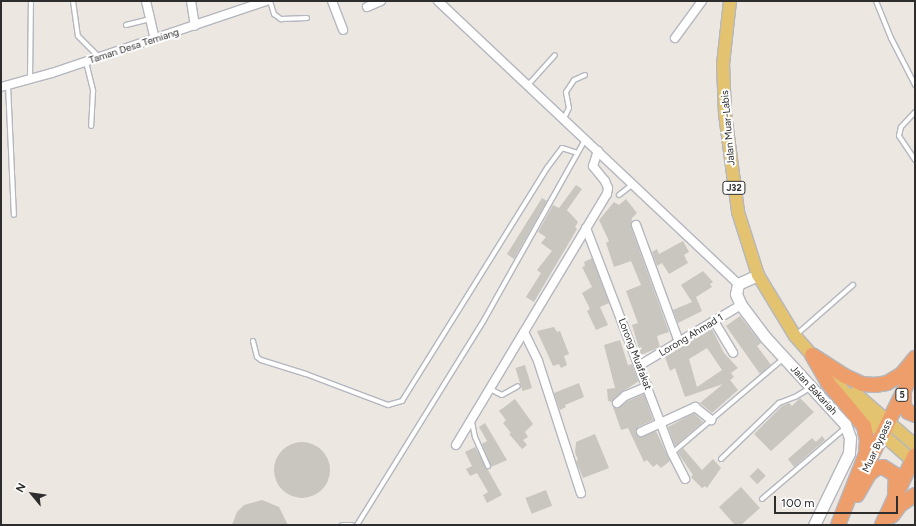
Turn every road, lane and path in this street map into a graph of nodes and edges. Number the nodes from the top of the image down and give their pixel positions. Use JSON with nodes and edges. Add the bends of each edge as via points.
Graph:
{"nodes":[{"id":1,"x":31,"y":1,"type":"edge"},
{"id":2,"x":73,"y":1,"type":"edge"},
{"id":3,"x":146,"y":1,"type":"edge"},
{"id":4,"x":190,"y":1,"type":"edge"},
{"id":5,"x":266,"y":1,"type":"edge"},
{"id":6,"x":270,"y":1,"type":"edge"},
{"id":7,"x":332,"y":1,"type":"edge"},
{"id":8,"x":381,"y":1,"type":"edge"},
{"id":9,"x":438,"y":1,"type":"edge"},
{"id":10,"x":702,"y":1,"type":"edge"},
{"id":11,"x":730,"y":1,"type":"edge"},
{"id":12,"x":876,"y":1,"type":"edge"},
{"id":13,"x":252,"y":3,"type":"edge"},
{"id":14,"x":367,"y":7,"type":"dead end"},
{"id":15,"x":307,"y":18,"type":"dead end"},
{"id":16,"x":150,"y":19,"type":"junction"},
{"id":17,"x":126,"y":25,"type":"dead end"},
{"id":18,"x":195,"y":26,"type":"junction"},
{"id":19,"x":343,"y":30,"type":"dead end"},
{"id":20,"x":675,"y":38,"type":"dead end"},
{"id":21,"x":155,"y":39,"type":"junction"},
{"id":22,"x":555,"y":55,"type":"dead end"},
{"id":23,"x":99,"y":57,"type":"junction"},
{"id":24,"x":86,"y":62,"type":"junction"},
{"id":25,"x":585,"y":75,"type":"dead end"},
{"id":26,"x":30,"y":79,"type":"junction"},
{"id":27,"x":528,"y":85,"type":"junction"},
{"id":28,"x":915,"y":85,"type":"edge"},
{"id":29,"x":4,"y":86,"type":"edge"},
{"id":30,"x":915,"y":112,"type":"edge"},
{"id":31,"x":564,"y":118,"type":"junction"},
{"id":32,"x":91,"y":126,"type":"dead end"},
{"id":33,"x":586,"y":139,"type":"junction"},
{"id":34,"x":598,"y":151,"type":"junction"},
{"id":35,"x":577,"y":153,"type":"junction"},
{"id":36,"x":915,"y":160,"type":"edge"},
{"id":37,"x":634,"y":184,"type":"junction"},
{"id":38,"x":619,"y":195,"type":"dead end"},
{"id":39,"x":14,"y":215,"type":"dead end"},
{"id":40,"x":636,"y":225,"type":"dead end"},
{"id":41,"x":586,"y":228,"type":"junction"},
{"id":42,"x":758,"y":275,"type":"junction"},
{"id":43,"x":738,"y":284,"type":"junction"},
{"id":44,"x":853,"y":285,"type":"dead end"},
{"id":45,"x":741,"y":305,"type":"junction"},
{"id":46,"x":714,"y":321,"type":"junction"},
{"id":47,"x":524,"y":332,"type":"junction"},
{"id":48,"x":795,"y":336,"type":"junction"},
{"id":49,"x":253,"y":341,"type":"dead end"},
{"id":50,"x":679,"y":342,"type":"junction"},
{"id":51,"x":733,"y":353,"type":"dead end"},
{"id":52,"x":812,"y":355,"type":"junction"},
{"id":53,"x":784,"y":358,"type":"junction"},
{"id":54,"x":915,"y":358,"type":"edge"},
{"id":55,"x":640,"y":365,"type":"junction"},
{"id":56,"x":915,"y":368,"type":"edge"},
{"id":57,"x":518,"y":386,"type":"dead end"},
{"id":58,"x":648,"y":386,"type":"junction"},
{"id":59,"x":811,"y":387,"type":"junction"},
{"id":60,"x":490,"y":388,"type":"junction"},
{"id":61,"x":904,"y":391,"type":"junction"},
{"id":62,"x":618,"y":404,"type":"dead end"},
{"id":63,"x":915,"y":415,"type":"edge"},
{"id":64,"x":472,"y":419,"type":"junction"},
{"id":65,"x":711,"y":420,"type":"junction"},
{"id":66,"x":662,"y":424,"type":"junction"},
{"id":67,"x":846,"y":427,"type":"junction"},
{"id":68,"x":884,"y":427,"type":"junction"},
{"id":69,"x":641,"y":432,"type":"dead end"},
{"id":70,"x":456,"y":445,"type":"dead end"},
{"id":71,"x":915,"y":445,"type":"edge"},
{"id":72,"x":672,"y":453,"type":"junction"},
{"id":73,"x":721,"y":459,"type":"dead end"},
{"id":74,"x":914,"y":459,"type":"edge"},
{"id":75,"x":488,"y":466,"type":"dead end"},
{"id":76,"x":685,"y":479,"type":"dead end"},
{"id":77,"x":581,"y":493,"type":"dead end"},
{"id":78,"x":915,"y":495,"type":"edge"},
{"id":79,"x":895,"y":497,"type":"junction"},
{"id":80,"x":762,"y":499,"type":"dead end"},
{"id":81,"x":842,"y":521,"type":"edge"},
{"id":82,"x":342,"y":525,"type":"edge"},
{"id":83,"x":352,"y":525,"type":"edge"},
{"id":84,"x":357,"y":525,"type":"edge"},
{"id":85,"x":814,"y":525,"type":"edge"},
{"id":86,"x":882,"y":525,"type":"edge"},
{"id":87,"x":887,"y":525,"type":"edge"}],
"edges":[{"from":1,"to":26,"type":"lane"},
{"from":2,"to":23,"type":"lane","via":[[78,36]]},
{"from":3,"to":16,"type":"street"},
{"from":4,"to":18,"type":"street"},
{"from":5,"to":13,"type":"street","name":"Taman Desa Temiang"},
{"from":6,"to":15,"type":"lane","via":[[274,14],[281,19]]},
{"from":7,"to":19,"type":"street"},
{"from":8,"to":14,"type":"street"},
{"from":9,"to":27,"type":"street"},
{"from":10,"to":20,"type":"street"},
{"from":11,"to":42,"type":"main road","name":"Jalan Muar-Labis","number":"J32","via":[[723,64],[725,114],[738,212]]},
{"from":12,"to":28,"type":"lane"},
{"from":13,"to":18,"type":"street","name":"Taman Desa Temiang"},
{"from":16,"to":17,"type":"lane"},
{"from":16,"to":21,"type":"street"},
{"from":18,"to":21,"type":"street","name":"Taman Desa Temiang"},
{"from":21,"to":23,"type":"street","name":"Taman Desa Temiang"},
{"from":22,"to":27,"type":"lane"},
{"from":23,"to":24,"type":"street","name":"Taman Desa Temiang"},
{"from":24,"to":26,"type":"street","name":"Taman Desa Temiang"},
{"from":24,"to":32,"type":"lane","via":[[93,91]]},
{"from":25,"to":31,"type":"lane","via":[[574,80],[566,92],[569,108]]},
{"from":26,"to":29,"type":"street","name":"Taman Desa Temiang"},
{"from":27,"to":31,"type":"street"},
{"from":29,"to":39,"type":"lane"},
{"from":30,"to":36,"type":"lane","via":[[901,126],[899,136]]},
{"from":31,"to":33,"type":"street"},
{"from":33,"to":34,"type":"street"},
{"from":33,"to":35,"type":"lane"},
{"from":34,"to":37,"type":"street"},
{"from":34,"to":41,"type":"street","via":[[594,166],[608,188]]},
{"from":35,"to":49,"type":"lane","via":[[562,148],[547,168],[402,401],[388,405],[261,360],[257,357]]},
{"from":35,"to":84,"type":"lane","via":[[556,195],[484,320]]},
{"from":37,"to":38,"type":"lane"},
{"from":37,"to":43,"type":"street"},
{"from":40,"to":50,"type":"street"},
{"from":41,"to":47,"type":"street"},
{"from":41,"to":55,"type":"street","name":"Lorong Muafakat"},
{"from":42,"to":43,"type":"street"},
{"from":42,"to":48,"type":"main road","name":"Jalan Muar-Labis","number":"J32"},
{"from":43,"to":45,"type":"street","name":"Jalan Bakariah","via":[[736,294]]},
{"from":44,"to":48,"type":"lane"},
{"from":45,"to":46,"type":"street","name":"Lorong Ahmad 1"},
{"from":45,"to":53,"type":"street","name":"Jalan Bakariah"},
{"from":46,"to":50,"type":"street","name":"Lorong Ahmad 1"},
{"from":46,"to":51,"type":"street"},
{"from":47,"to":60,"type":"street"},
{"from":47,"to":77,"type":"street","via":[[538,361]]},
{"from":48,"to":52,"type":"main road","name":"Jalan Muar-Labis","number":"J32"},
{"from":50,"to":55,"type":"street","name":"Lorong Ahmad 1"},
{"from":52,"to":54,"type":"highway","via":[[845,376],[862,384],[875,385],[887,383],[902,374]]},
{"from":52,"to":68,"type":"main road","name":"Jalan Muar-Labis","number":"J32"},
{"from":52,"to":81,"type":"highway","via":[[828,383],[864,426],[868,440],[866,454]]},
{"from":53,"to":59,"type":"street","name":"Jalan Bakariah"},
{"from":53,"to":65,"type":"lane"},
{"from":55,"to":58,"type":"street","name":"Lorong Muafakat"},
{"from":56,"to":61,"type":"highway","name":"Muar Bypass","number":"5"},
{"from":57,"to":60,"type":"lane","via":[[502,395]]},
{"from":58,"to":62,"type":"street","via":[[625,396]]},
{"from":58,"to":66,"type":"street","name":"Lorong Muafakat"},
{"from":59,"to":67,"type":"street","name":"Jalan Bakariah"},
{"from":59,"to":73,"type":"lane","via":[[779,403]]},
{"from":60,"to":64,"type":"street"},
{"from":61,"to":63,"type":"highway","via":[[904,406],[908,412]]},
{"from":61,"to":68,"type":"highway","name":"Muar Bypass","number":"5"},
{"from":64,"to":70,"type":"street"},
{"from":64,"to":75,"type":"lane","via":[[475,436]]},
{"from":65,"to":66,"type":"street","via":[[695,408]]},
{"from":65,"to":72,"type":"lane"},
{"from":66,"to":69,"type":"street"},
{"from":66,"to":72,"type":"street","name":"Lorong Muafakat"},
{"from":67,"to":80,"type":"lane"},
{"from":67,"to":85,"type":"street","via":[[850,438],[849,453]]},
{"from":68,"to":71,"type":"main road","name":"Jalan Muar-Labis","number":"J32"},
{"from":68,"to":74,"type":"main road","name":"Jalan Muar-Labis","number":"J32"},
{"from":68,"to":81,"type":"highway","name":"Muar Bypass","number":"5"},
{"from":72,"to":76,"type":"street","name":"Lorong Muafakat"},
{"from":74,"to":79,"type":"highway"},
{"from":78,"to":87,"type":"highway","via":[[900,505]]},
{"from":79,"to":81,"type":"highway","via":[[896,475],[883,467],[876,468]]},
{"from":79,"to":86,"type":"highway"},
{"from":82,"to":83,"type":"lane"}]}
